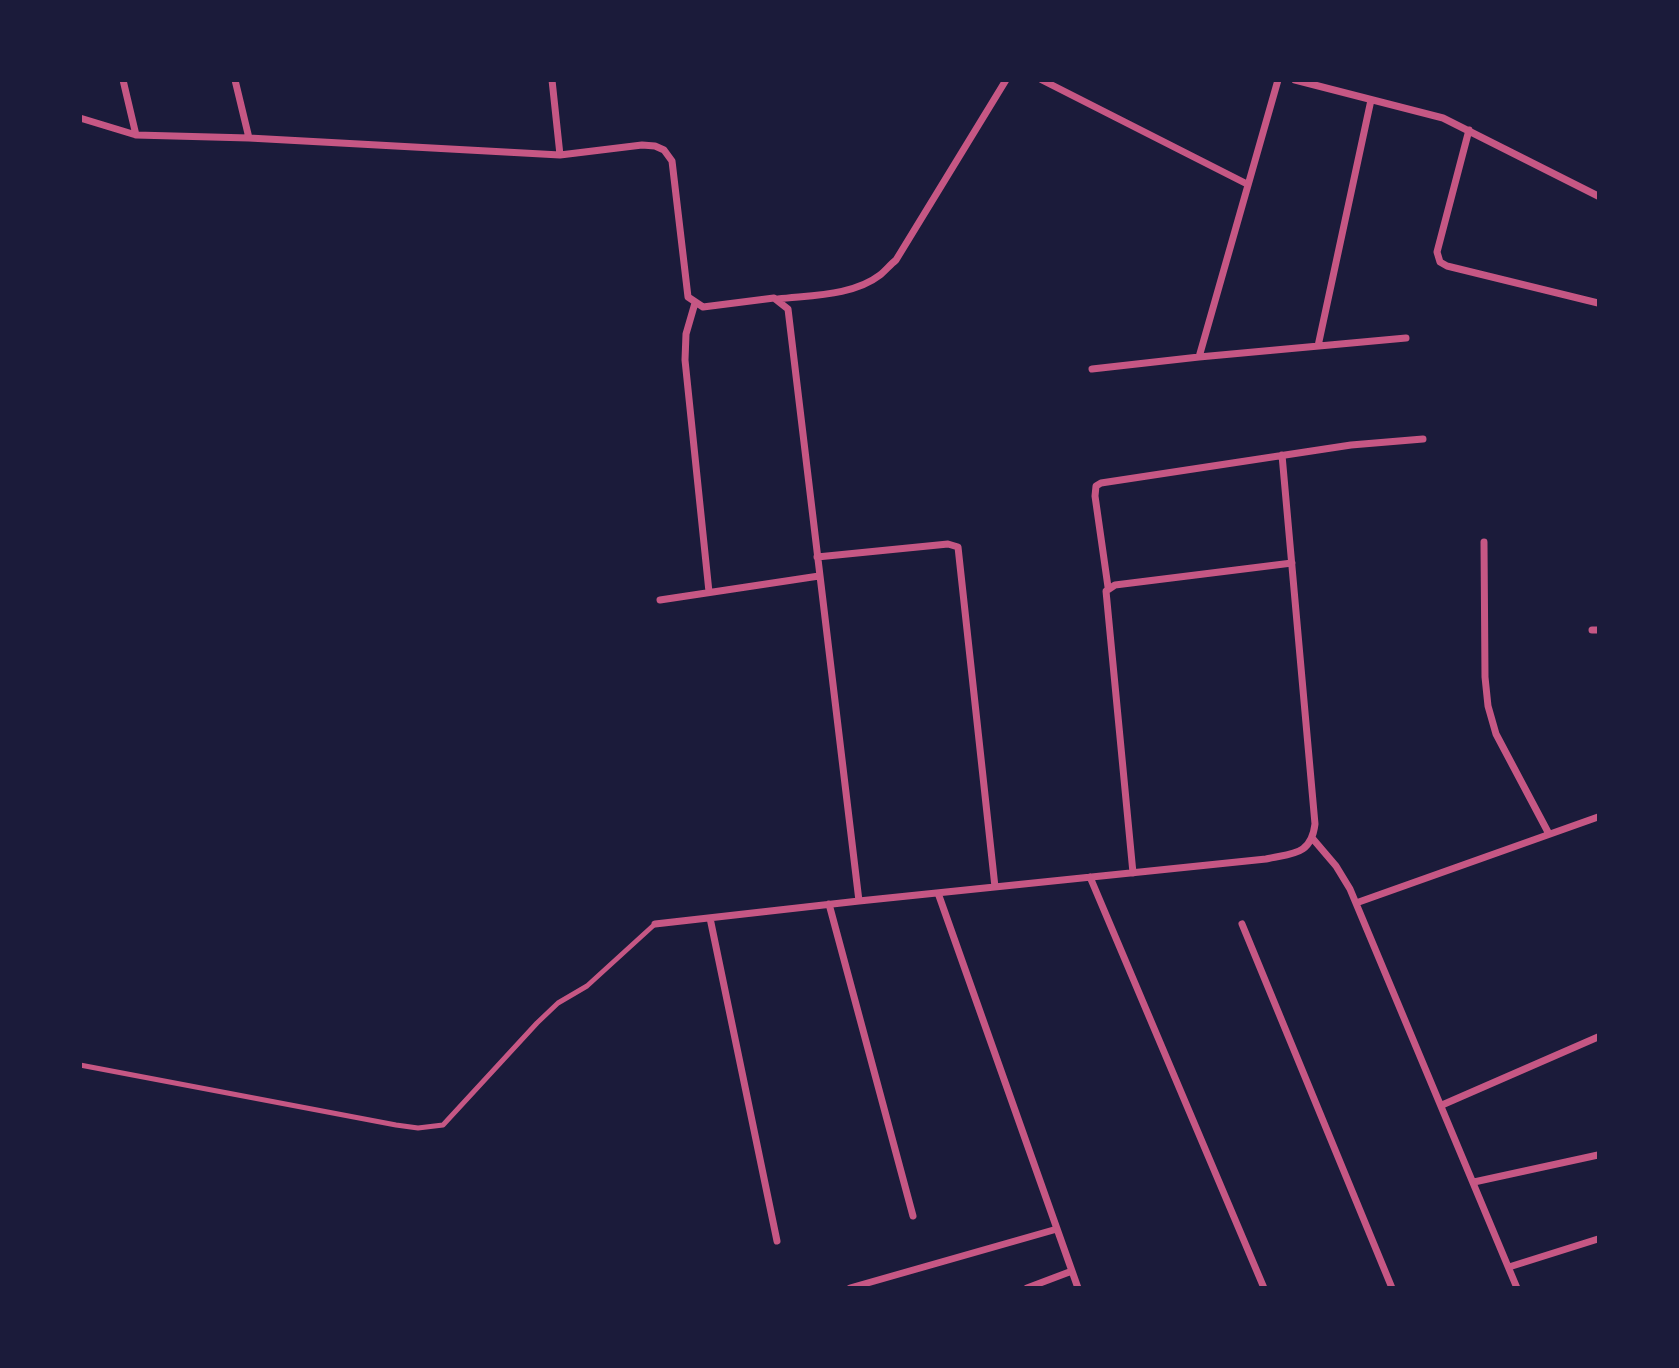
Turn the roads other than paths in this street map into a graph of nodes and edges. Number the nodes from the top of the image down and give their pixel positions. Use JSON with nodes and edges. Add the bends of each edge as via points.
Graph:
{"nodes":[{"id":1,"x":123,"y":80,"type":"edge"},
{"id":2,"x":235,"y":80,"type":"edge"},
{"id":3,"x":552,"y":80,"type":"edge"},
{"id":4,"x":1006,"y":80,"type":"edge"},
{"id":5,"x":1042,"y":80,"type":"edge"},
{"id":6,"x":1278,"y":80,"type":"edge"},
{"id":7,"x":1295,"y":80,"type":"edge"},
{"id":8,"x":1371,"y":100,"type":"junction"},
{"id":9,"x":80,"y":118,"type":"edge"},
{"id":10,"x":1469,"y":130,"type":"junction"},
{"id":11,"x":136,"y":135,"type":"junction"},
{"id":12,"x":249,"y":138,"type":"junction"},
{"id":13,"x":559,"y":155,"type":"junction"},
{"id":14,"x":1247,"y":184,"type":"junction"},
{"id":15,"x":1598,"y":196,"type":"edge"},
{"id":16,"x":778,"y":299,"type":"junction"},
{"id":17,"x":695,"y":303,"type":"junction"},
{"id":18,"x":1598,"y":303,"type":"edge"},
{"id":19,"x":1406,"y":338,"type":"dead end"},
{"id":20,"x":1318,"y":346,"type":"junction"},
{"id":21,"x":1199,"y":357,"type":"junction"},
{"id":22,"x":1092,"y":369,"type":"dead end"},
{"id":23,"x":1423,"y":439,"type":"dead end"},
{"id":24,"x":1282,"y":455,"type":"junction"},
{"id":25,"x":1484,"y":542,"type":"dead end"},
{"id":26,"x":817,"y":557,"type":"junction"},
{"id":27,"x":1292,"y":563,"type":"junction"},
{"id":28,"x":819,"y":576,"type":"junction"},
{"id":29,"x":1108,"y":587,"type":"junction"},
{"id":30,"x":709,"y":592,"type":"junction"},
{"id":31,"x":660,"y":600,"type":"dead end"},
{"id":32,"x":1598,"y":817,"type":"edge"},
{"id":33,"x":1549,"y":834,"type":"junction"},
{"id":34,"x":1313,"y":839,"type":"junction"},
{"id":35,"x":1133,"y":873,"type":"junction"},
{"id":36,"x":1090,"y":877,"type":"junction"},
{"id":37,"x":995,"y":887,"type":"junction"},
{"id":38,"x":938,"y":892,"type":"junction"},
{"id":39,"x":859,"y":901,"type":"junction"},
{"id":40,"x":1356,"y":903,"type":"junction"},
{"id":41,"x":829,"y":904,"type":"junction"},
{"id":42,"x":710,"y":918,"type":"junction"},
{"id":43,"x":655,"y":924,"type":"joint"},
{"id":44,"x":1242,"y":924,"type":"dead end"},
{"id":45,"x":1598,"y":1037,"type":"edge"},
{"id":46,"x":80,"y":1065,"type":"edge"},
{"id":47,"x":1442,"y":1105,"type":"junction"},
{"id":48,"x":1598,"y":1155,"type":"edge"},
{"id":49,"x":1474,"y":1182,"type":"junction"},
{"id":50,"x":913,"y":1216,"type":"dead end"},
{"id":51,"x":1057,"y":1229,"type":"junction"},
{"id":52,"x":1598,"y":1239,"type":"edge"},
{"id":53,"x":777,"y":1241,"type":"dead end"},
{"id":54,"x":1508,"y":1267,"type":"junction"},
{"id":55,"x":1072,"y":1271,"type":"junction"},
{"id":56,"x":850,"y":1287,"type":"edge"},
{"id":57,"x":1027,"y":1287,"type":"edge"},
{"id":58,"x":1078,"y":1287,"type":"edge"},
{"id":59,"x":1264,"y":1287,"type":"edge"},
{"id":60,"x":1392,"y":1287,"type":"edge"},
{"id":61,"x":1517,"y":1287,"type":"edge"}],
"edges":[{"from":1,"to":11,"type":"street"},
{"from":2,"to":12,"type":"street"},
{"from":3,"to":13,"type":"street"},
{"from":4,"to":16,"type":"street","via":[[896,260],[858,286]]},
{"from":5,"to":14,"type":"street"},
{"from":6,"to":14,"type":"street"},
{"from":7,"to":8,"type":"street"},
{"from":8,"to":10,"type":"street","via":[[1443,118]]},
{"from":8,"to":20,"type":"street"},
{"from":9,"to":11,"type":"street"},
{"from":10,"to":15,"type":"street"},
{"from":10,"to":18,"type":"street","via":[[1437,252],[1440,262]]},
{"from":11,"to":12,"type":"street"},
{"from":12,"to":13,"type":"street"},
{"from":13,"to":17,"type":"street","via":[[642,145],[664,150],[672,161],[688,297]]},
{"from":14,"to":21,"type":"street"},
{"from":16,"to":17,"type":"street","via":[[708,307]]},
{"from":16,"to":26,"type":"street","via":[[788,309]]},
{"from":17,"to":30,"type":"street","via":[[685,359]]},
{"from":19,"to":20,"type":"street"},
{"from":20,"to":21,"type":"street"},
{"from":21,"to":22,"type":"street"},
{"from":23,"to":24,"type":"street"},
{"from":24,"to":27,"type":"street"},
{"from":24,"to":29,"type":"street","via":[[1096,486]]},
{"from":25,"to":33,"type":"street","via":[[1488,706],[1496,734]]},
{"from":26,"to":28,"type":"street"},
{"from":26,"to":37,"type":"street","via":[[948,544],[958,547]]},
{"from":27,"to":29,"type":"street"},
{"from":27,"to":34,"type":"street"},
{"from":28,"to":30,"type":"street"},
{"from":28,"to":39,"type":"street"},
{"from":29,"to":35,"type":"street","via":[[1105,595]]},
{"from":30,"to":31,"type":"street"},
{"from":32,"to":33,"type":"street"},
{"from":33,"to":40,"type":"street"},
{"from":34,"to":35,"type":"street","via":[[1304,850],[1266,859]]},
{"from":34,"to":40,"type":"street","via":[[1336,866]]},
{"from":35,"to":36,"type":"street"},
{"from":36,"to":37,"type":"street"},
{"from":36,"to":59,"type":"street"},
{"from":37,"to":38,"type":"street"},
{"from":38,"to":39,"type":"street"},
{"from":38,"to":51,"type":"street"},
{"from":39,"to":41,"type":"street"},
{"from":40,"to":47,"type":"street"},
{"from":41,"to":42,"type":"street"},
{"from":41,"to":50,"type":"street"},
{"from":42,"to":43,"type":"street"},
{"from":42,"to":53,"type":"street"},
{"from":43,"to":46,"type":"lane","via":[[587,986],[551,1010],[443,1125],[396,1125]]},
{"from":44,"to":60,"type":"street"},
{"from":45,"to":47,"type":"street"},
{"from":47,"to":49,"type":"street"},
{"from":48,"to":49,"type":"street"},
{"from":49,"to":54,"type":"street"},
{"from":51,"to":55,"type":"street"},
{"from":51,"to":56,"type":"street"},
{"from":52,"to":54,"type":"street"},
{"from":54,"to":61,"type":"street"},
{"from":55,"to":57,"type":"street"},
{"from":55,"to":58,"type":"street"}]}
